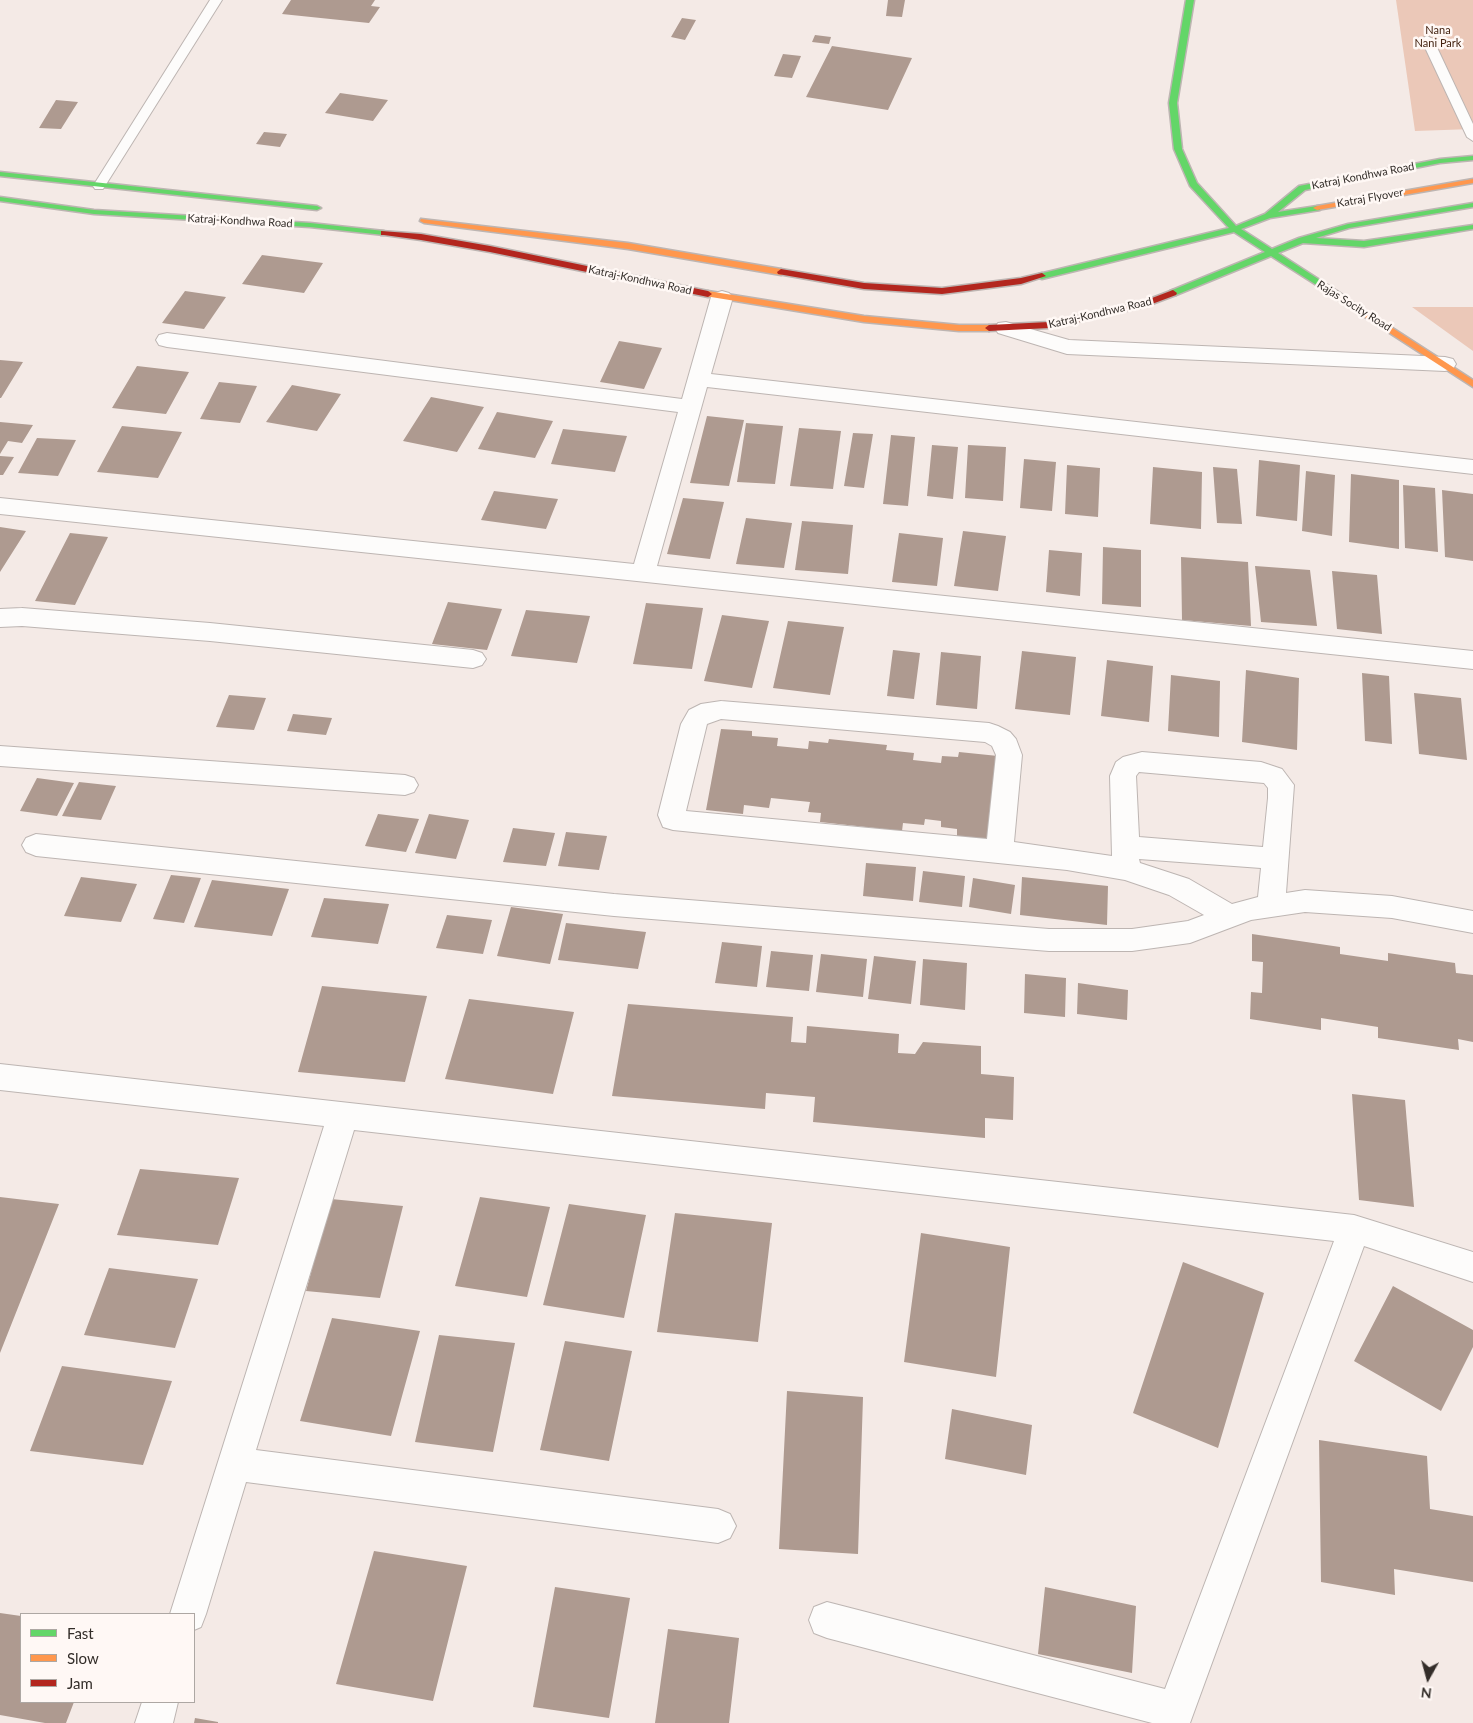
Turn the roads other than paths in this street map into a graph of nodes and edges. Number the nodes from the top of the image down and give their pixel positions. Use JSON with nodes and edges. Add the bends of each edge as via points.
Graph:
{"nodes":[{"id":1,"x":216,"y":0,"type":"edge"},
{"id":2,"x":1190,"y":0,"type":"edge"},
{"id":3,"x":1428,"y":39,"type":"dead end"},
{"id":4,"x":1473,"y":137,"type":"edge"},
{"id":5,"x":1473,"y":158,"type":"edge"},
{"id":6,"x":0,"y":174,"type":"edge"},
{"id":7,"x":1473,"y":181,"type":"edge"},
{"id":8,"x":99,"y":186,"type":"junction"},
{"id":9,"x":0,"y":198,"type":"edge"},
{"id":10,"x":1473,"y":205,"type":"edge"},
{"id":11,"x":329,"y":210,"type":"dead end"},
{"id":12,"x":1268,"y":216,"type":"junction"},
{"id":13,"x":415,"y":220,"type":"dead end"},
{"id":14,"x":1473,"y":227,"type":"edge"},
{"id":15,"x":1235,"y":229,"type":"junction"},
{"id":16,"x":1302,"y":240,"type":"junction"},
{"id":17,"x":1272,"y":254,"type":"junction"},
{"id":18,"x":722,"y":297,"type":"junction"},
{"id":19,"x":1006,"y":328,"type":"junction"},
{"id":20,"x":167,"y":340,"type":"dead end"},
{"id":21,"x":1445,"y":364,"type":"junction"},
{"id":22,"x":699,"y":379,"type":"junction"},
{"id":23,"x":1473,"y":384,"type":"edge"},
{"id":24,"x":691,"y":407,"type":"junction"},
{"id":25,"x":1473,"y":467,"type":"edge"},
{"id":26,"x":0,"y":506,"type":"edge"},
{"id":27,"x":643,"y":573,"type":"junction"},
{"id":28,"x":0,"y":618,"type":"edge"},
{"id":29,"x":474,"y":659,"type":"dead end"},
{"id":30,"x":1473,"y":660,"type":"edge"},
{"id":31,"x":0,"y":756,"type":"edge"},
{"id":32,"x":405,"y":785,"type":"dead end"},
{"id":33,"x":36,"y":845,"type":"dead end"},
{"id":34,"x":1000,"y":851,"type":"junction"},
{"id":35,"x":1126,"y":858,"type":"junction"},
{"id":36,"x":1276,"y":859,"type":"junction"},
{"id":37,"x":1271,"y":905,"type":"junction"},
{"id":38,"x":1230,"y":916,"type":"junction"},
{"id":39,"x":1473,"y":922,"type":"edge"},
{"id":40,"x":0,"y":1077,"type":"edge"},
{"id":41,"x":344,"y":1116,"type":"junction"},
{"id":42,"x":1354,"y":1229,"type":"junction"},
{"id":43,"x":1473,"y":1267,"type":"edge"},
{"id":44,"x":236,"y":1464,"type":"junction"},
{"id":45,"x":718,"y":1526,"type":"dead end"},
{"id":46,"x":188,"y":1613,"type":"edge"},
{"id":47,"x":827,"y":1620,"type":"dead end"},
{"id":48,"x":160,"y":1703,"type":"edge"},
{"id":49,"x":1174,"y":1716,"type":"edge"},
{"id":50,"x":154,"y":1723,"type":"edge"}],
"edges":[{"from":1,"to":8,"type":"lane"},
{"from":2,"to":15,"type":"main road","name":"Rajas Socity Road","via":[[1173,103],[1178,149],[1193,184]]},
{"from":3,"to":4,"type":"lane"},
{"from":5,"to":12,"type":"main road","name":"Katraj Kondhwa Road","via":[[1440,161],[1302,188]]},
{"from":6,"to":8,"type":"main road","name":"Katraj-Kondhwa Road"},
{"from":7,"to":12,"type":"main road","name":"Katraj Flyover"},
{"from":8,"to":11,"type":"main road","name":"Katraj-Kondhwa Road"},
{"from":9,"to":18,"type":"main road","name":"Katraj-Kondhwa Road","via":[[94,212],[310,225],[421,238]]},
{"from":10,"to":16,"type":"main road","name":"Katraj Flyover","via":[[1348,226]]},
{"from":12,"to":15,"type":"main road","name":"Katraj Kondhwa Road"},
{"from":13,"to":15,"type":"main road","via":[[628,246],[864,286],[942,291],[1020,281]]},
{"from":14,"to":16,"type":"main road","via":[[1364,244]]},
{"from":15,"to":17,"type":"main road","name":"Rajas Socity Road"},
{"from":16,"to":17,"type":"main road"},
{"from":17,"to":19,"type":"main road","name":"Katraj-Kondhwa Road","via":[[1141,305],[1049,325]]},
{"from":17,"to":21,"type":"main road","name":"Rajas Socity Road"},
{"from":18,"to":19,"type":"main road","name":"Katraj-Kondhwa Road","via":[[864,319],[959,328]]},
{"from":18,"to":22,"type":"street"},
{"from":19,"to":21,"type":"street","via":[[1067,347]]},
{"from":20,"to":24,"type":"street"},
{"from":21,"to":23,"type":"main road","name":"Rajas Socity Road"},
{"from":22,"to":24,"type":"street"},
{"from":22,"to":25,"type":"street"},
{"from":24,"to":27,"type":"street"},
{"from":26,"to":27,"type":"street"},
{"from":27,"to":30,"type":"street"},
{"from":28,"to":29,"type":"street","via":[[22,617],[200,632]]},
{"from":31,"to":32,"type":"street"},
{"from":33,"to":38,"type":"street","via":[[614,904],[1049,940],[1132,940],[1190,932]]},
{"from":34,"to":34,"type":"street","via":[[674,820],[671,815],[694,724],[698,717],[721,710],[989,733],[1001,739],[1009,754]]},
{"from":34,"to":35,"type":"street","via":[[1067,859]]},
{"from":35,"to":36,"type":"street"},
{"from":35,"to":36,"type":"street","via":[[1123,776],[1125,769],[1142,762],[1252,771],[1273,776],[1280,785],[1281,798]]},
{"from":35,"to":38,"type":"street"},
{"from":36,"to":37,"type":"street"},
{"from":37,"to":38,"type":"street"},
{"from":37,"to":39,"type":"street","via":[[1305,901],[1392,907]]},
{"from":40,"to":41,"type":"street"},
{"from":41,"to":42,"type":"street"},
{"from":41,"to":44,"type":"street"},
{"from":42,"to":43,"type":"street"},
{"from":42,"to":49,"type":"street"},
{"from":44,"to":45,"type":"street"},
{"from":44,"to":46,"type":"street"},
{"from":47,"to":49,"type":"street"},
{"from":48,"to":50,"type":"street"}]}
